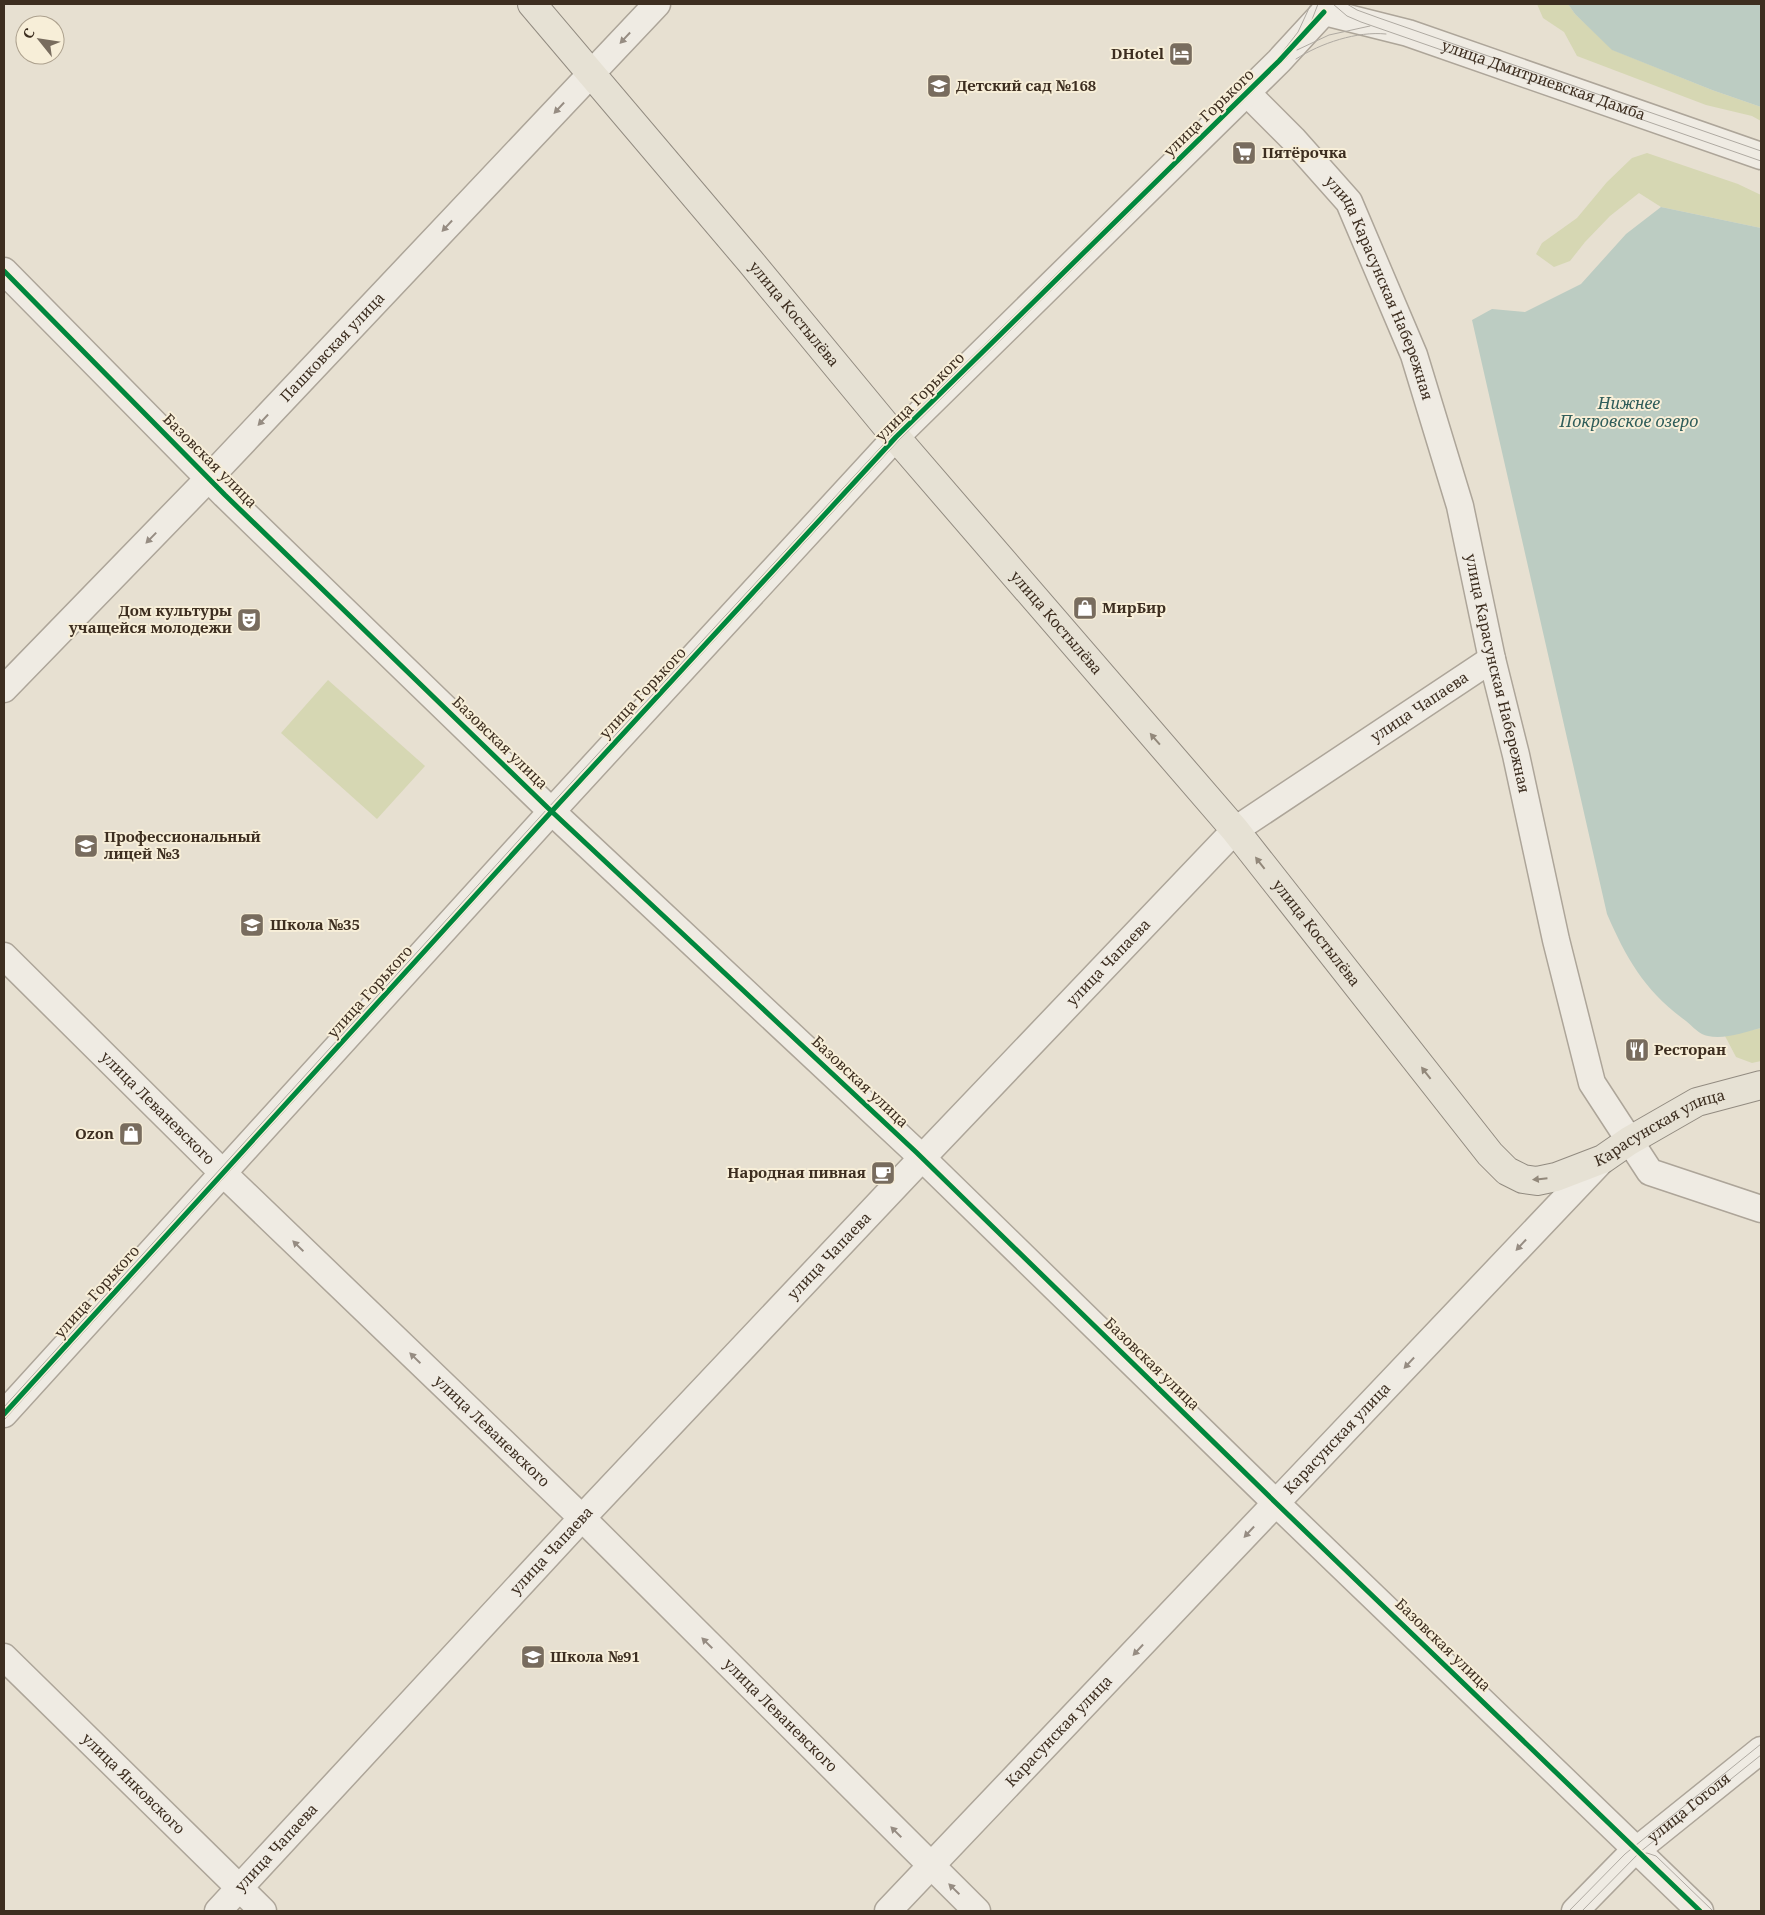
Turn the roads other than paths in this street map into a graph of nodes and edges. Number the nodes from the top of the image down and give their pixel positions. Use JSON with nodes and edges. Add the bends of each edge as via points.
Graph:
{"nodes":[{"id":1,"x":532,"y":4,"type":"edge"},
{"id":2,"x":657,"y":4,"type":"edge"},
{"id":3,"x":1323,"y":8,"type":"edge"},
{"id":4,"x":592,"y":73,"type":"junction"},
{"id":5,"x":1247,"y":93,"type":"junction"},
{"id":6,"x":1761,"y":156,"type":"edge"},
{"id":7,"x":4,"y":270,"type":"edge"},
{"id":8,"x":896,"y":437,"type":"junction"},
{"id":9,"x":209,"y":478,"type":"junction"},
{"id":10,"x":1492,"y":659,"type":"junction"},
{"id":11,"x":4,"y":689,"type":"edge"},
{"id":12,"x":552,"y":811,"type":"junction"},
{"id":13,"x":1235,"y":830,"type":"junction"},
{"id":14,"x":4,"y":956,"type":"edge"},
{"id":15,"x":1761,"y":1085,"type":"edge"},
{"id":16,"x":1629,"y":1141,"type":"junction"},
{"id":17,"x":922,"y":1158,"type":"junction"},
{"id":18,"x":1603,"y":1159,"type":"junction"},
{"id":19,"x":222,"y":1172,"type":"junction"},
{"id":20,"x":1761,"y":1209,"type":"edge"},
{"id":21,"x":4,"y":1414,"type":"edge"},
{"id":22,"x":1276,"y":1503,"type":"junction"},
{"id":23,"x":582,"y":1518,"type":"junction"},
{"id":24,"x":4,"y":1657,"type":"edge"},
{"id":25,"x":1761,"y":1750,"type":"edge"},
{"id":26,"x":1637,"y":1849,"type":"junction"},
{"id":27,"x":931,"y":1866,"type":"junction"},
{"id":28,"x":239,"y":1889,"type":"junction"},
{"id":29,"x":218,"y":1911,"type":"edge"},
{"id":30,"x":263,"y":1911,"type":"edge"},
{"id":31,"x":888,"y":1911,"type":"edge"},
{"id":32,"x":977,"y":1911,"type":"edge"},
{"id":33,"x":1575,"y":1911,"type":"edge"},
{"id":34,"x":1700,"y":1911,"type":"edge"}],
"edges":[{"from":1,"to":4,"type":"main road","name":"улица Костылёва"},
{"from":2,"to":4,"type":"street","name":"Пашковская улица","one_way":true},
{"from":3,"to":5,"type":"street","name":"улица Горького","via":[[1297,42]]},
{"from":3,"to":6,"type":"street","name":"улица Дмитриевская Дамба","via":[[1408,33]]},
{"from":4,"to":8,"type":"main road","name":"улица Костылёва"},
{"from":4,"to":9,"type":"street","name":"Пашковская улица","one_way":true},
{"from":5,"to":8,"type":"street","name":"улица Горького"},
{"from":5,"to":10,"type":"street","name":"улица Карасунская Набережная","via":[[1349,202],[1416,364],[1460,506]]},
{"from":7,"to":9,"type":"street","name":"Базовская улица"},
{"from":8,"to":12,"type":"street","name":"улица Горького"},
{"from":13,"to":8,"type":"main road","name":"улица Костылёва","one_way":true},
{"from":9,"to":11,"type":"street","name":"Пашковская улица","one_way":true},
{"from":9,"to":12,"type":"street","name":"Базовская улица"},
{"from":10,"to":13,"type":"street","name":"улица Чапаева"},
{"from":10,"to":16,"type":"street","name":"улица Карасунская Набережная","via":[[1592,1083]]},
{"from":12,"to":17,"type":"street","name":"Базовская улица"},
{"from":12,"to":19,"type":"street","name":"улица Горького"},
{"from":13,"to":17,"type":"street","name":"улица Чапаева"},
{"from":18,"to":13,"type":"main road","name":"улица Костылёва","one_way":true,"via":[[1537,1181],[1522,1179],[1507,1171],[1490,1154]]},
{"from":14,"to":19,"type":"street","name":"улица Леваневского"},
{"from":15,"to":16,"type":"main road","name":"Карасунская улица","via":[[1696,1102]]},
{"from":16,"to":18,"type":"main road","name":"Карасунская улица"},
{"from":16,"to":20,"type":"street","name":"улица Карасунская Набережная","via":[[1650,1172]]},
{"from":17,"to":22,"type":"street","name":"Базовская улица"},
{"from":17,"to":23,"type":"street","name":"улица Чапаева"},
{"from":18,"to":22,"type":"street","name":"Карасунская улица","one_way":true},
{"from":19,"to":21,"type":"street","name":"улица Горького"},
{"from":23,"to":19,"type":"street","name":"улица Леваневского","one_way":true},
{"from":22,"to":26,"type":"street","name":"Базовская улица"},
{"from":22,"to":27,"type":"street","name":"Карасунская улица","one_way":true},
{"from":27,"to":23,"type":"street","name":"улица Леваневского","one_way":true},
{"from":23,"to":28,"type":"street","name":"улица Чапаева"},
{"from":24,"to":28,"type":"street","name":"улица Янковского"},
{"from":25,"to":26,"type":"street","name":"улица Гоголя"},
{"from":26,"to":33,"type":"street","name":"улица Гоголя"},
{"from":26,"to":34,"type":"street","name":"Базовская улица"},
{"from":27,"to":31,"type":"street","name":"Карасунская улица"},
{"from":32,"to":27,"type":"street","name":"улица Леваневского","one_way":true},
{"from":28,"to":29,"type":"street","name":"улица Чапаева"},
{"from":28,"to":30,"type":"street","name":"улица Янковского"}]}
